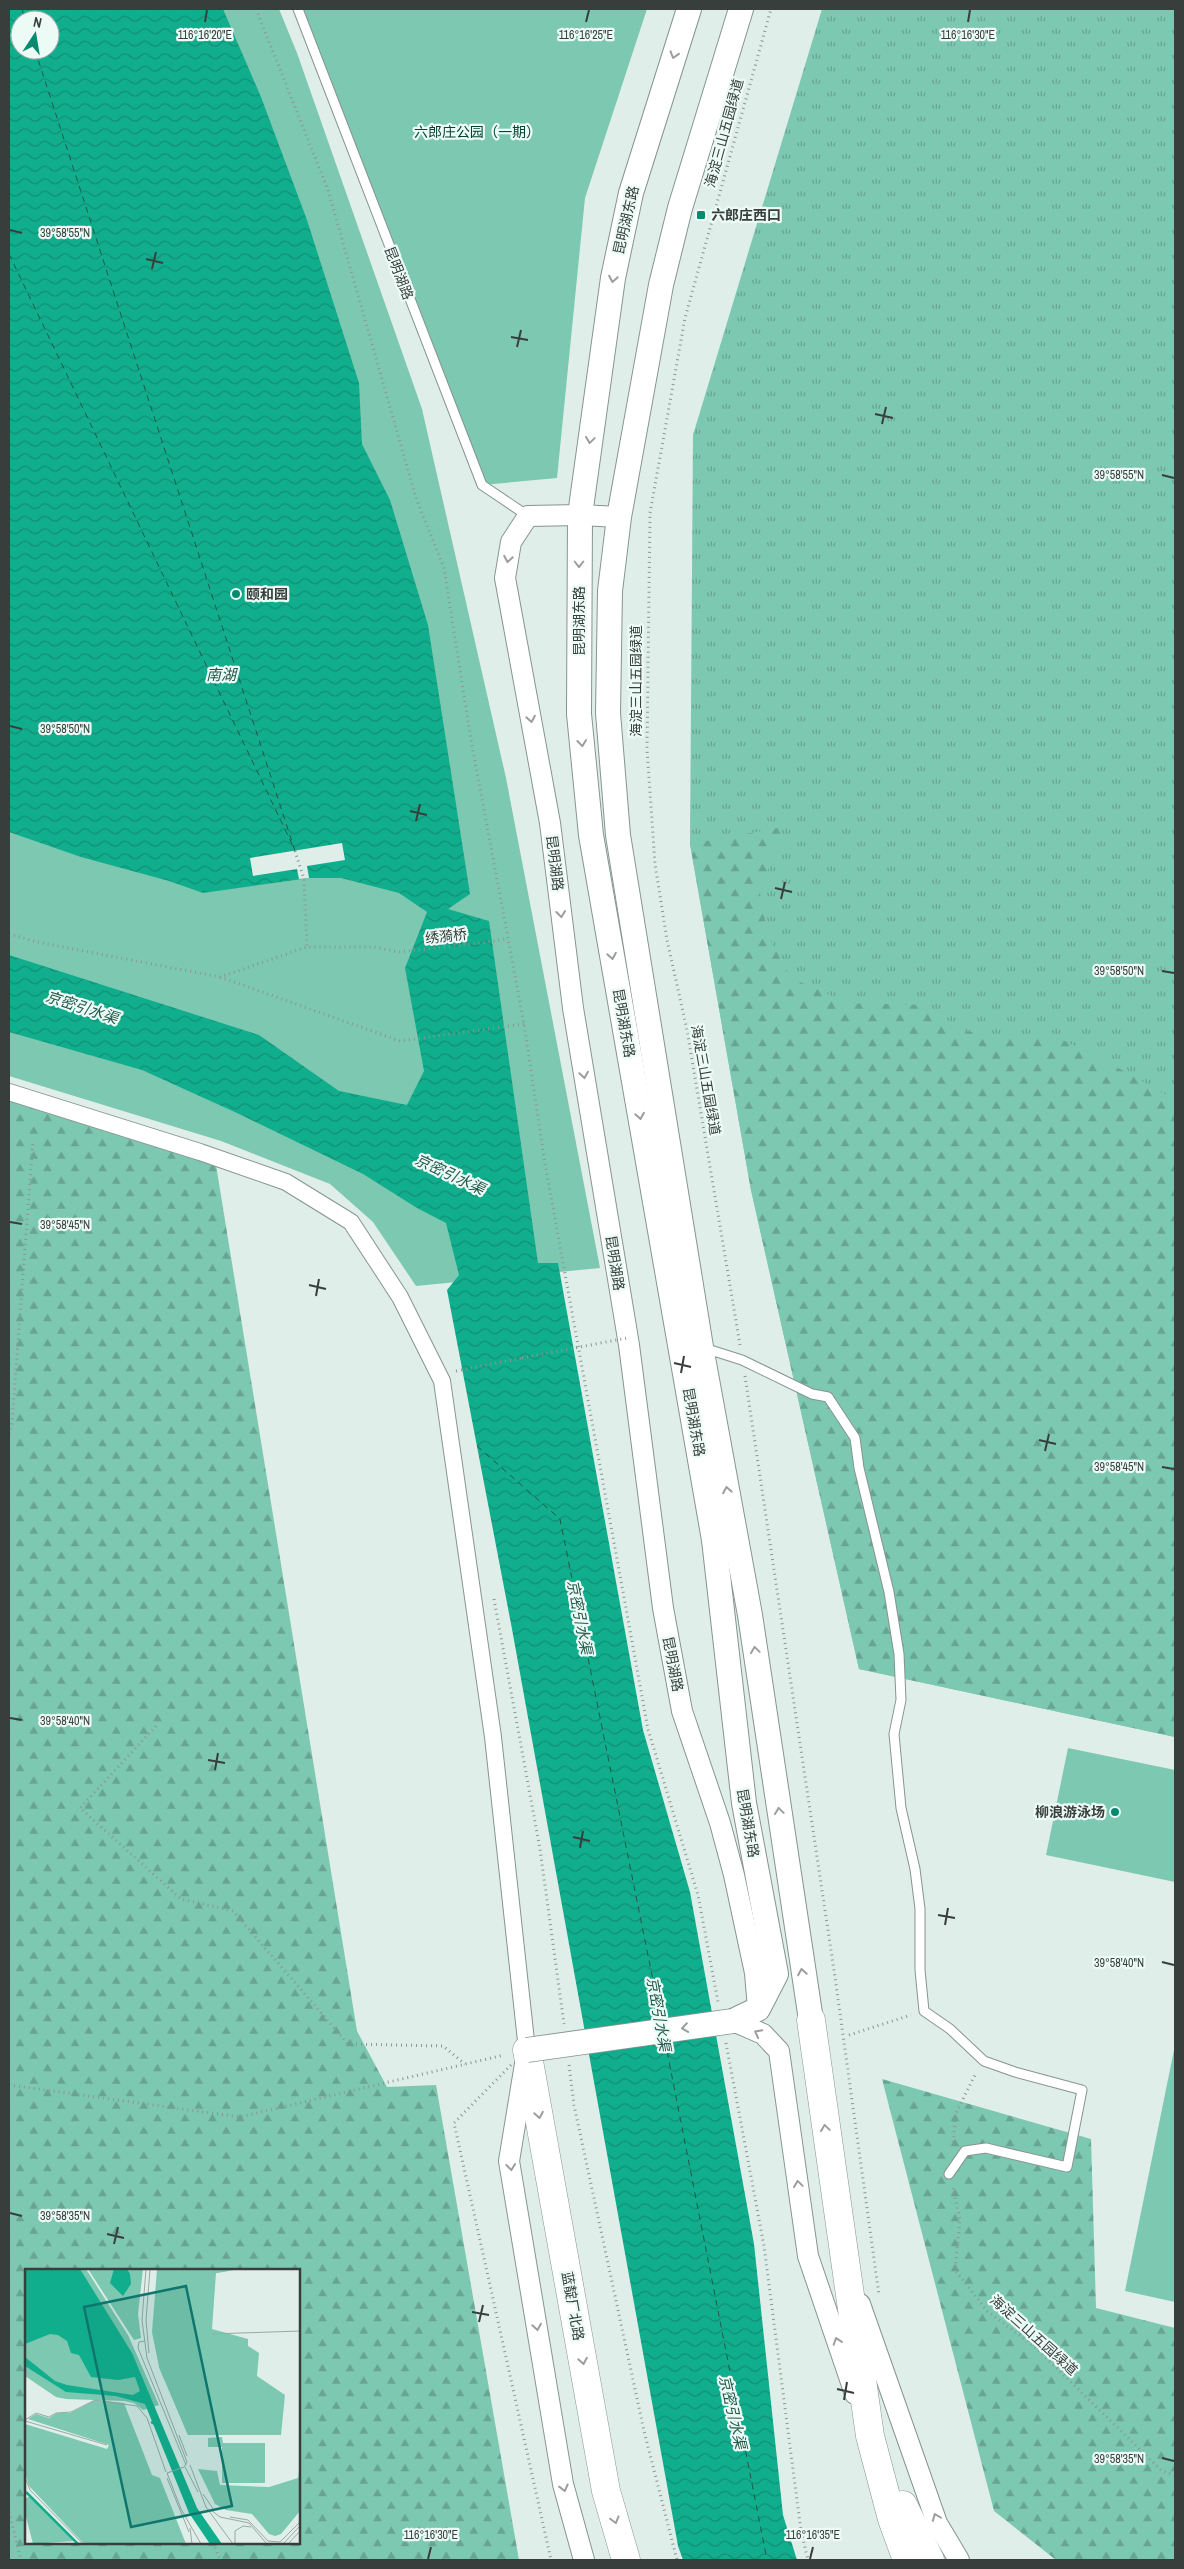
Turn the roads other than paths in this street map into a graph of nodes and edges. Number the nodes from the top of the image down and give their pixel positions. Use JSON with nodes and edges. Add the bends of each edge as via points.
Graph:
{"nodes":[{"id":1,"x":298,"y":9,"type":"edge"},
{"id":2,"x":689,"y":9,"type":"edge"},
{"id":3,"x":741,"y":9,"type":"edge"},
{"id":4,"x":580,"y":515,"type":"junction"},
{"id":5,"x":528,"y":516,"type":"junction"},
{"id":6,"x":619,"y":517,"type":"junction"},
{"id":7,"x":9,"y":1092,"type":"edge"},
{"id":8,"x":701,"y":1347,"type":"junction"},
{"id":9,"x":758,"y":2009,"type":"junction"},
{"id":10,"x":811,"y":2020,"type":"joint"},
{"id":11,"x":726,"y":2024,"type":"junction"},
{"id":12,"x":527,"y":2050,"type":"junction"},
{"id":13,"x":950,"y":2174,"type":"road end"},
{"id":14,"x":843,"y":2255,"type":"junction"},
{"id":15,"x":870,"y":2436,"type":"junction"},
{"id":16,"x":584,"y":2560,"type":"edge"},
{"id":17,"x":626,"y":2560,"type":"edge"},
{"id":18,"x":907,"y":2560,"type":"edge"},
{"id":19,"x":930,"y":2560,"type":"edge"},
{"id":20,"x":959,"y":2560,"type":"edge"}],
"edges":[{"from":1,"to":5,"type":"lane","name":"昆明湖路","via":[[482,485]]},
{"from":2,"to":4,"type":"main road","name":"昆明湖东路","one_way":true,"via":[[631,193],[613,278]]},
{"from":3,"to":6,"type":"main road","name":"昆明湖东路","via":[[668,256]]},
{"from":4,"to":5,"type":"street"},
{"from":4,"to":6,"type":"street"},
{"from":4,"to":9,"type":"main road","name":"昆明湖东路","one_way":true,"via":[[579,714],[591,835],[714,1540],[744,1804],[776,1974]]},
{"from":5,"to":9,"type":"street","name":"昆明湖路","one_way":true,"via":[[511,542],[505,578],[550,823],[573,1008],[627,1338],[662,1608],[682,1710],[734,1875],[755,1973]]},
{"from":6,"to":8,"type":"main road","name":"昆明湖东路","via":[[610,591],[608,713],[618,835]]},
{"from":7,"to":12,"type":"street","via":[[286,1182],[351,1222],[400,1297],[442,1381],[493,1737]]},
{"from":10,"to":8,"type":"main road","name":"昆明湖东路","one_way":true,"via":[[750,1615]]},
{"from":8,"to":13,"type":"lane","via":[[742,1360],[812,1394],[828,1397],[855,1438],[859,1468],[889,1592],[898,1654],[900,1700],[894,1734],[901,1808],[919,1901],[924,2011],[950,2029],[984,2061],[1082,2090],[1067,2167],[986,2148],[964,2151]]},
{"from":9,"to":11,"type":"main road"},
{"from":14,"to":10,"type":"highway","one_way":true},
{"from":11,"to":12,"type":"main road","one_way":true,"bridge":true},
{"from":15,"to":11,"type":"street","one_way":true,"via":[[808,2256],[779,2050],[763,2034]]},
{"from":12,"to":16,"type":"street","one_way":true,"via":[[509,2161],[563,2484]]},
{"from":12,"to":17,"type":"highway","name":"蓝靛厂北路","one_way":true,"via":[[606,2491]]},
{"from":14,"to":15,"type":"highway"},
{"from":20,"to":14,"type":"street","one_way":true,"via":[[937,2522]]},
{"from":15,"to":18,"type":"highway","via":[[892,2519]]},
{"from":15,"to":19,"type":"highway"}]}
